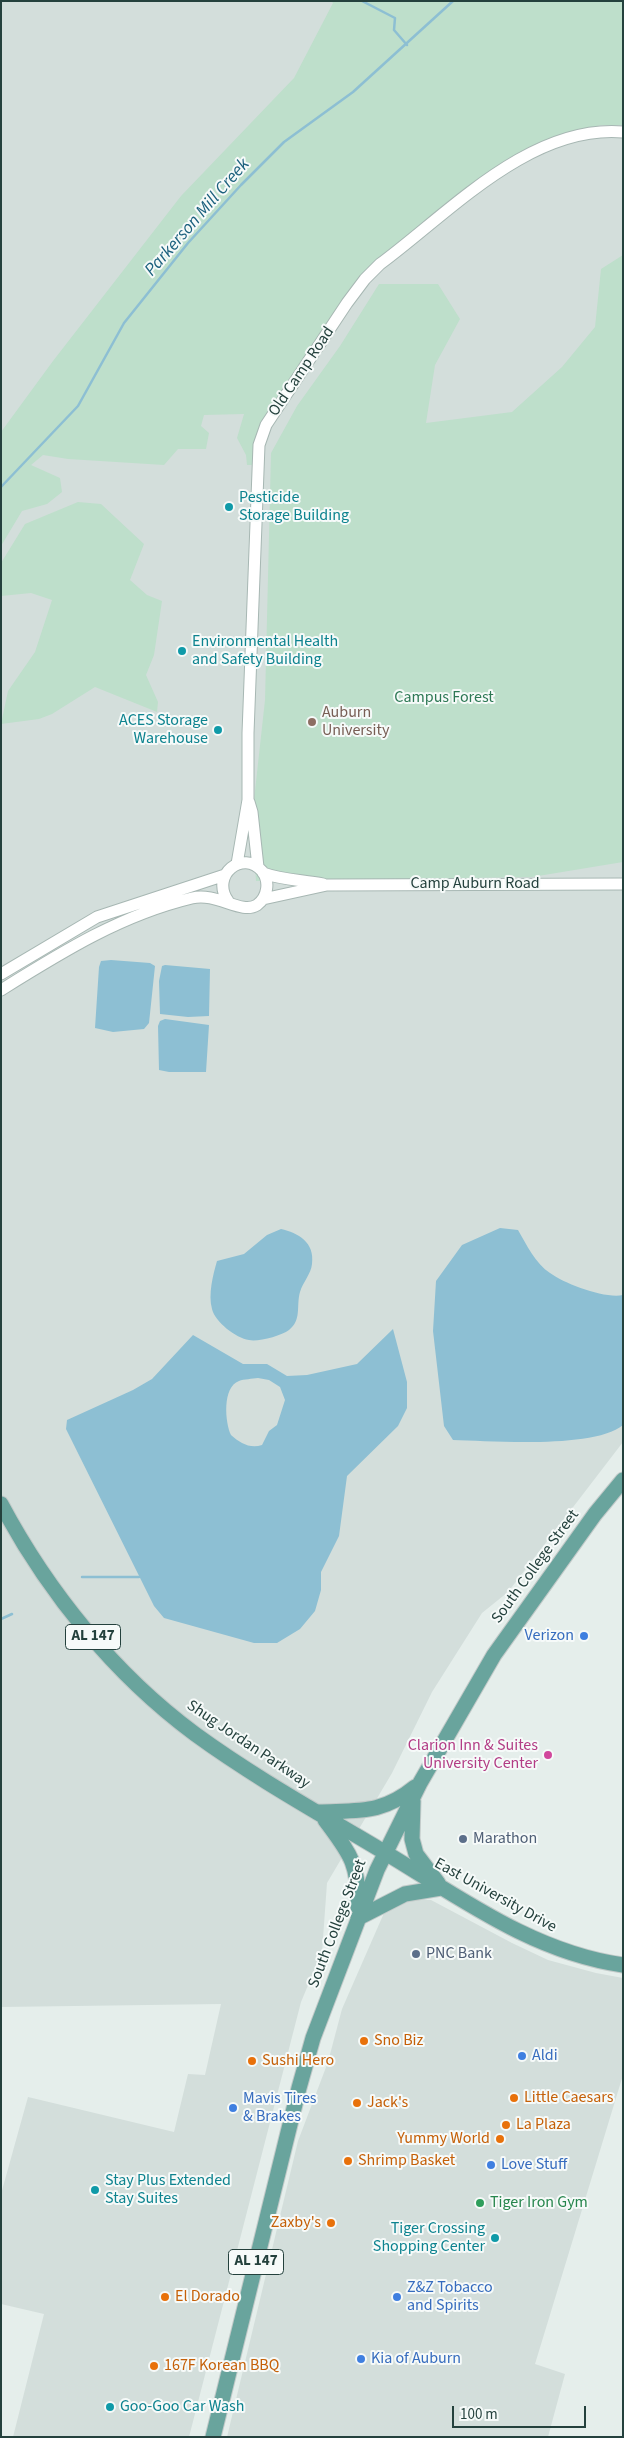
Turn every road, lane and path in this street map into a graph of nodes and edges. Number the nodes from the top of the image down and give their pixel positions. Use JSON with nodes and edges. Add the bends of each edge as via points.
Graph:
{"nodes":[{"id":1,"x":623,"y":132,"type":"edge"},
{"id":2,"x":248,"y":800,"type":"junction"},
{"id":3,"x":237,"y":864,"type":"junction"},
{"id":4,"x":260,"y":870,"type":"junction"},
{"id":5,"x":224,"y":875,"type":"junction"},
{"id":6,"x":623,"y":884,"type":"edge"},
{"id":7,"x":327,"y":885,"type":"junction"},
{"id":8,"x":263,"y":899,"type":"junction"},
{"id":9,"x":228,"y":901,"type":"junction"},
{"id":10,"x":1,"y":974,"type":"edge"},
{"id":11,"x":1,"y":990,"type":"edge"},
{"id":12,"x":623,"y":1480,"type":"edge"},
{"id":13,"x":1,"y":1504,"type":"edge"},
{"id":14,"x":420,"y":1783,"type":"junction"},
{"id":15,"x":413,"y":1798,"type":"junction"},
{"id":16,"x":319,"y":1812,"type":"junction"},
{"id":17,"x":385,"y":1853,"type":"junction"},
{"id":18,"x":441,"y":1888,"type":"junction"},
{"id":19,"x":358,"y":1918,"type":"junction"},
{"id":20,"x":623,"y":1965,"type":"edge"},
{"id":21,"x":213,"y":2437,"type":"edge"}],
"edges":[{"from":1,"to":2,"type":"street","name":"Old Camp Road","via":[[588,133],[531,153],[478,187],[380,264],[347,303],[266,425],[259,445]]},
{"from":2,"to":3,"type":"street","name":"Old Camp Road"},
{"from":2,"to":4,"type":"street"},
{"from":3,"to":4,"type":"street","via":[[251,864]]},
{"from":3,"to":5,"type":"street"},
{"from":4,"to":7,"type":"street","name":"Camp Auburn Road","via":[[286,880]]},
{"from":4,"to":8,"type":"street","via":[[267,886]]},
{"from":5,"to":9,"type":"street","via":[[222,889]]},
{"from":5,"to":10,"type":"street","via":[[97,917]]},
{"from":6,"to":7,"type":"street","name":"Camp Auburn Road"},
{"from":7,"to":8,"type":"street","name":"Camp Auburn Road"},
{"from":8,"to":9,"type":"street","via":[[250,908],[234,906]]},
{"from":9,"to":11,"type":"street","via":[[194,897],[140,914],[80,941]]},
{"from":12,"to":14,"type":"main road","name":"South College Street","via":[[494,1656]]},
{"from":13,"to":16,"type":"main road","name":"Shug Jordan Parkway","number":"AL 147","via":[[61,1599],[138,1686],[194,1734]]},
{"from":14,"to":15,"type":"main road","name":"South College Street"},
{"from":14,"to":16,"type":"main road","via":[[387,1806]]},
{"from":15,"to":17,"type":"main road","name":"South College Street"},
{"from":15,"to":18,"type":"main road","via":[[412,1839],[416,1854]]},
{"from":16,"to":17,"type":"main road","name":"Shug Jordan Parkway","number":"AL 147"},
{"from":16,"to":19,"type":"main road","via":[[353,1858],[359,1888]]},
{"from":17,"to":18,"type":"main road","name":"East University Drive"},
{"from":17,"to":19,"type":"main road","name":"South College Street","number":"AL 147"},
{"from":18,"to":19,"type":"main road","via":[[406,1894]]},
{"from":18,"to":20,"type":"main road","name":"East University Drive","via":[[545,1945]]},
{"from":19,"to":21,"type":"main road","name":"South College Street","number":"AL 147","via":[[313,2038],[299,2088]]}]}
